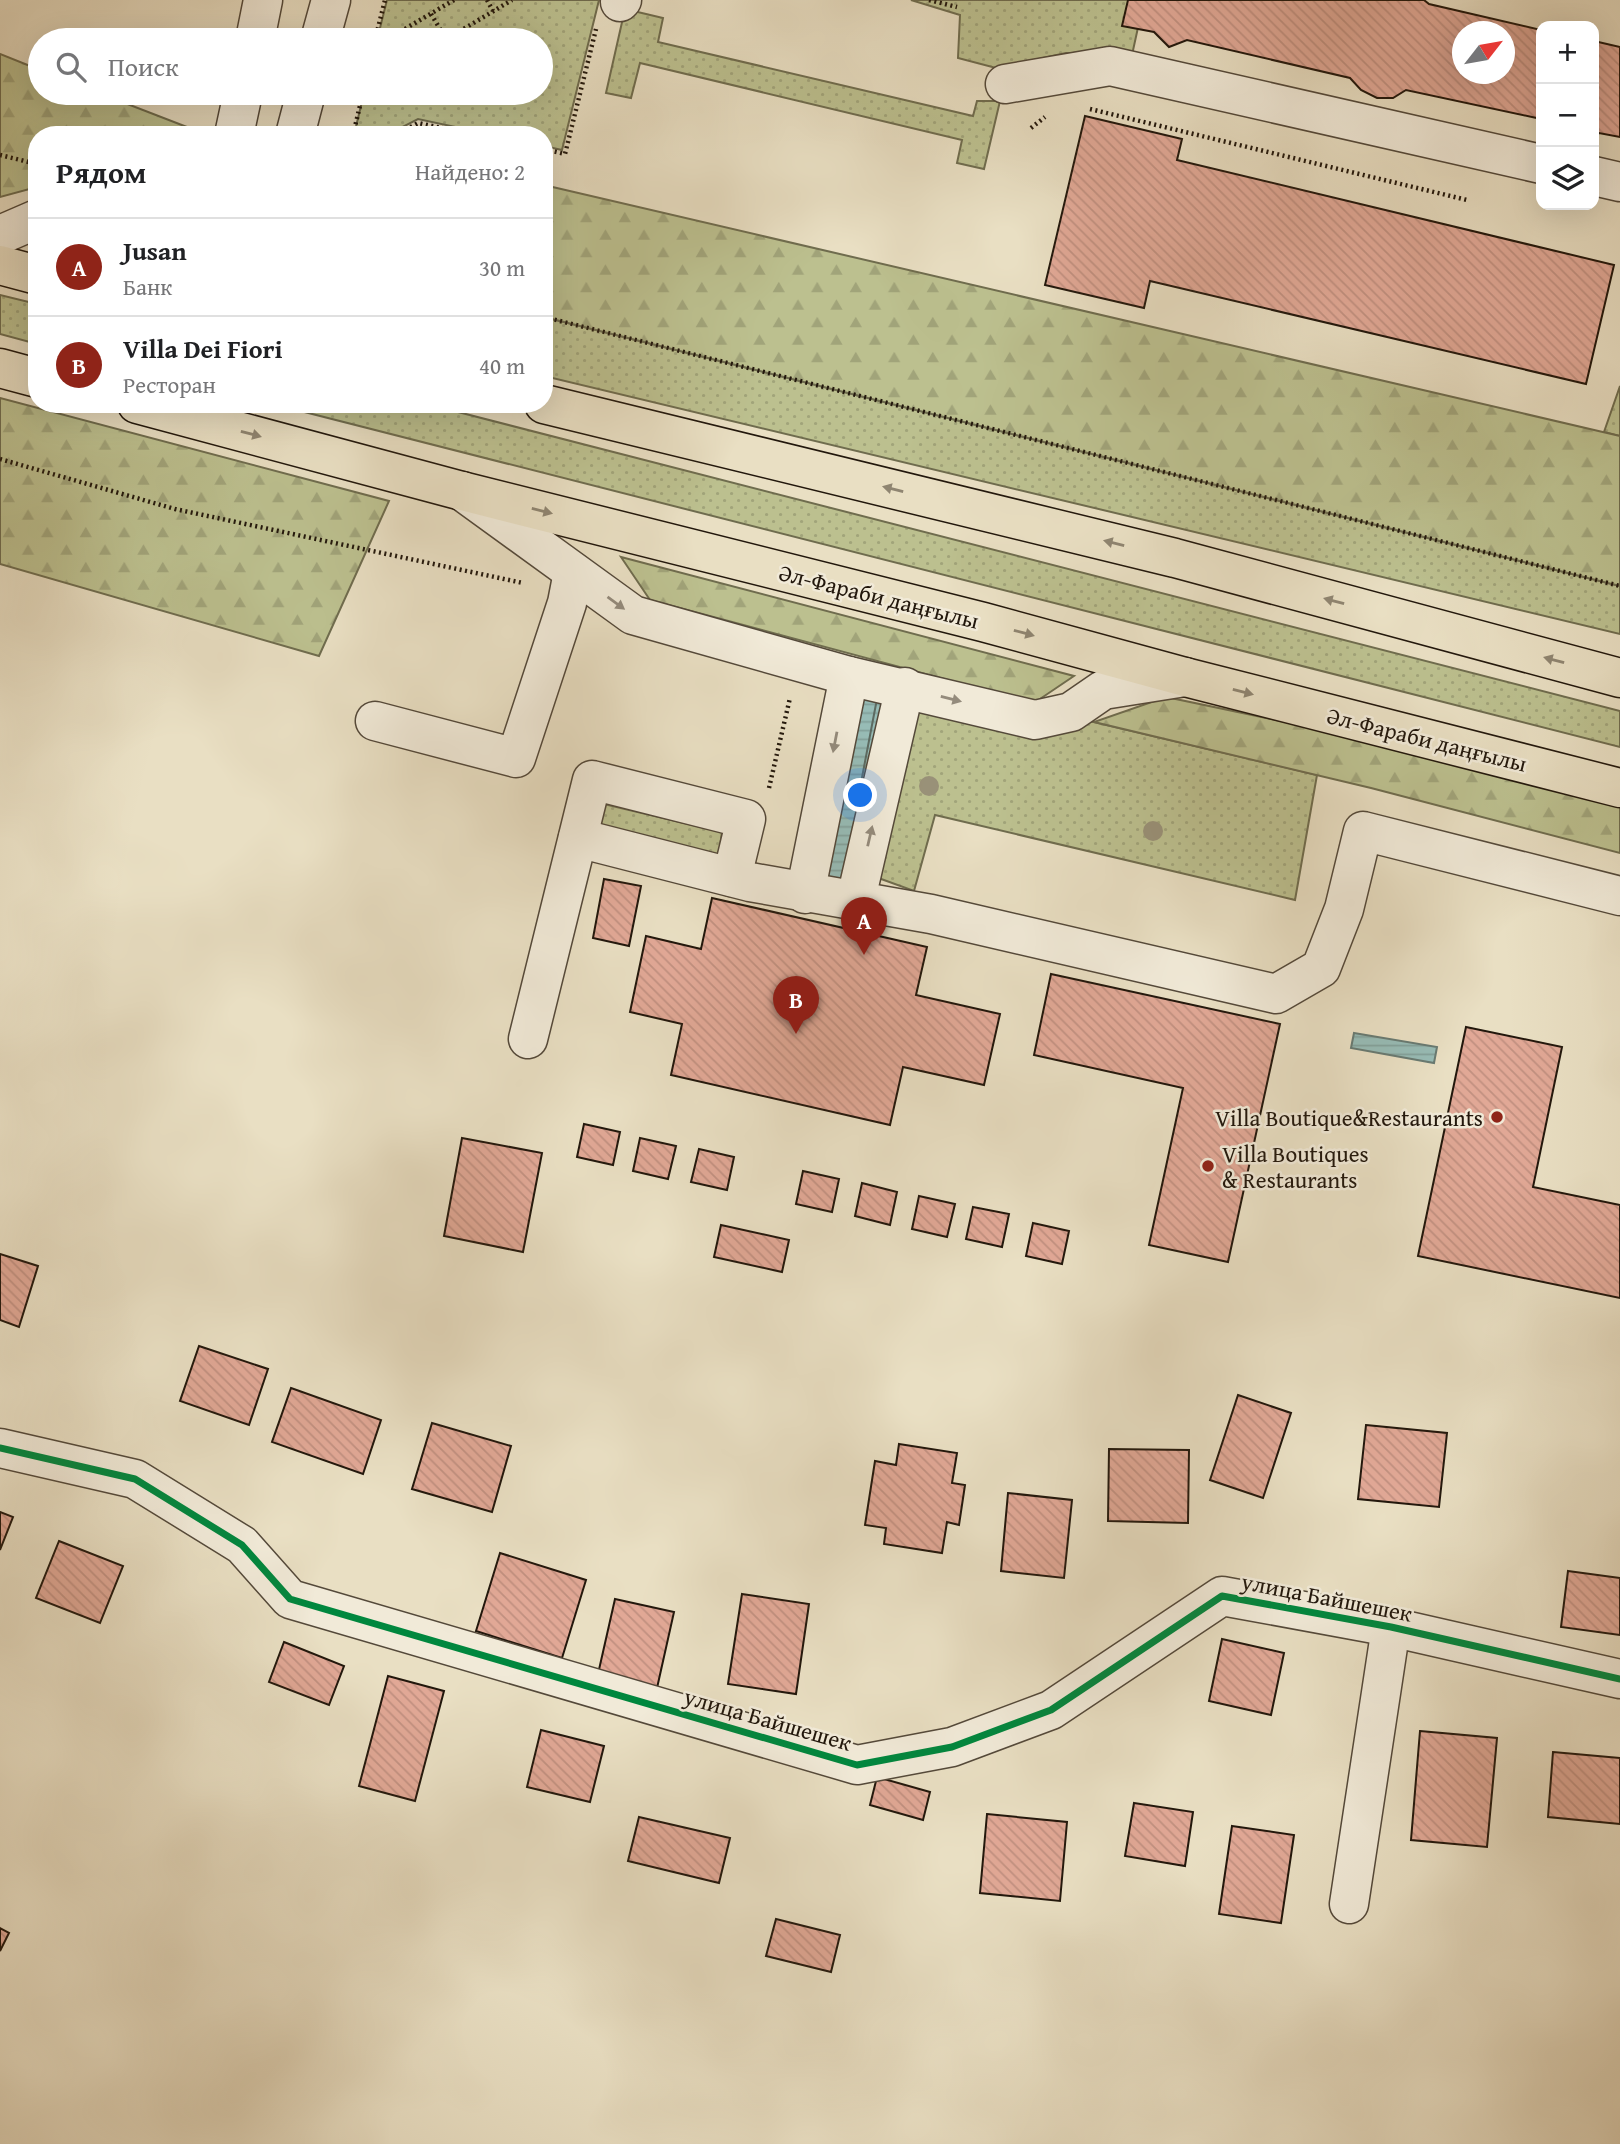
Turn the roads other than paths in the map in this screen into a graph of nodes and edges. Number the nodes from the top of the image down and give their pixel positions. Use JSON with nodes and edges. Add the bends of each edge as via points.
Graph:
{"nodes":[{"id":1,"x":263,"y":0,"type":"edge"},
{"id":2,"x":331,"y":0,"type":"edge"},
{"id":3,"x":257,"y":28,"type":"edge"},
{"id":4,"x":323,"y":28,"type":"edge"},
{"id":5,"x":1005,"y":84,"type":"dead end"},
{"id":6,"x":240,"y":105,"type":"edge"},
{"id":7,"x":303,"y":105,"type":"edge"},
{"id":8,"x":236,"y":126,"type":"edge"},
{"id":9,"x":297,"y":126,"type":"edge"},
{"id":10,"x":1536,"y":163,"type":"edge"},
{"id":11,"x":1599,"y":177,"type":"edge"},
{"id":12,"x":1620,"y":181,"type":"edge"},
{"id":13,"x":28,"y":223,"type":"edge"},
{"id":14,"x":0,"y":235,"type":"edge"},
{"id":15,"x":0,"y":265,"type":"edge"},
{"id":16,"x":28,"y":273,"type":"edge"},
{"id":17,"x":0,"y":368,"type":"edge"},
{"id":18,"x":28,"y":376,"type":"edge"},
{"id":19,"x":553,"y":406,"type":"edge"},
{"id":20,"x":171,"y":413,"type":"edge"},
{"id":21,"x":462,"y":491,"type":"junction"},
{"id":22,"x":570,"y":587,"type":"junction"},
{"id":23,"x":849,"y":676,"type":"junction"},
{"id":24,"x":1185,"y":677,"type":"junction"},
{"id":25,"x":1620,"y":678,"type":"edge"},
{"id":26,"x":905,"y":687,"type":"junction"},
{"id":27,"x":375,"y":721,"type":"dead end"},
{"id":28,"x":1620,"y":788,"type":"edge"},
{"id":29,"x":578,"y":838,"type":"junction"},
{"id":30,"x":732,"y":877,"type":"junction"},
{"id":31,"x":805,"y":894,"type":"junction"},
{"id":32,"x":1620,"y":897,"type":"edge"},
{"id":33,"x":855,"y":902,"type":"junction"},
{"id":34,"x":528,"y":1039,"type":"dead end"},
{"id":35,"x":0,"y":1448,"type":"edge"},
{"id":36,"x":1391,"y":1627,"type":"junction"},
{"id":37,"x":1620,"y":1679,"type":"edge"},
{"id":38,"x":1349,"y":1905,"type":"dead end"}],
"edges":[{"from":1,"to":3,"type":"street"},
{"from":2,"to":4,"type":"street"},
{"from":5,"to":10,"type":"street","via":[[1110,66]]},
{"from":6,"to":8,"type":"street"},
{"from":7,"to":9,"type":"street"},
{"from":11,"to":12,"type":"street"},
{"from":13,"to":14,"type":"street"},
{"from":15,"to":16,"type":"main road"},
{"from":17,"to":18,"type":"main road"},
{"from":25,"to":19,"type":"main road","one_way":true,"via":[[1175,558]]},
{"from":20,"to":21,"type":"main road","name":"Әл-Фараби даңғылы","one_way":true},
{"from":21,"to":22,"type":"street"},
{"from":21,"to":24,"type":"main road","name":"Әл-Фараби даңғылы","one_way":true},
{"from":22,"to":23,"type":"street","one_way":true,"via":[[633,615]]},
{"from":22,"to":27,"type":"street","via":[[516,758]]},
{"from":23,"to":26,"type":"street"},
{"from":23,"to":31,"type":"street","one_way":true},
{"from":26,"to":24,"type":"street","one_way":true,"via":[[1035,720],[1071,712],[1103,690]]},
{"from":24,"to":28,"type":"main road","name":"Әл-Фараби даңғылы","one_way":true},
{"from":33,"to":26,"type":"street","one_way":true},
{"from":29,"to":30,"type":"street"},
{"from":29,"to":30,"type":"street","via":[[592,780],[631,789],[746,819]]},
{"from":29,"to":34,"type":"street"},
{"from":30,"to":31,"type":"street"},
{"from":31,"to":33,"type":"street"},
{"from":32,"to":33,"type":"street","via":[[1363,831],[1344,909],[1321,968],[1276,994],[931,914]]},
{"from":35,"to":36,"type":"street","name":"улица Байшешек","via":[[135,1479],[242,1545],[290,1598],[857,1765],[952,1747],[1051,1710],[1222,1597]]},
{"from":36,"to":37,"type":"street","name":"улица Байшешек"},
{"from":36,"to":38,"type":"street"}]}
